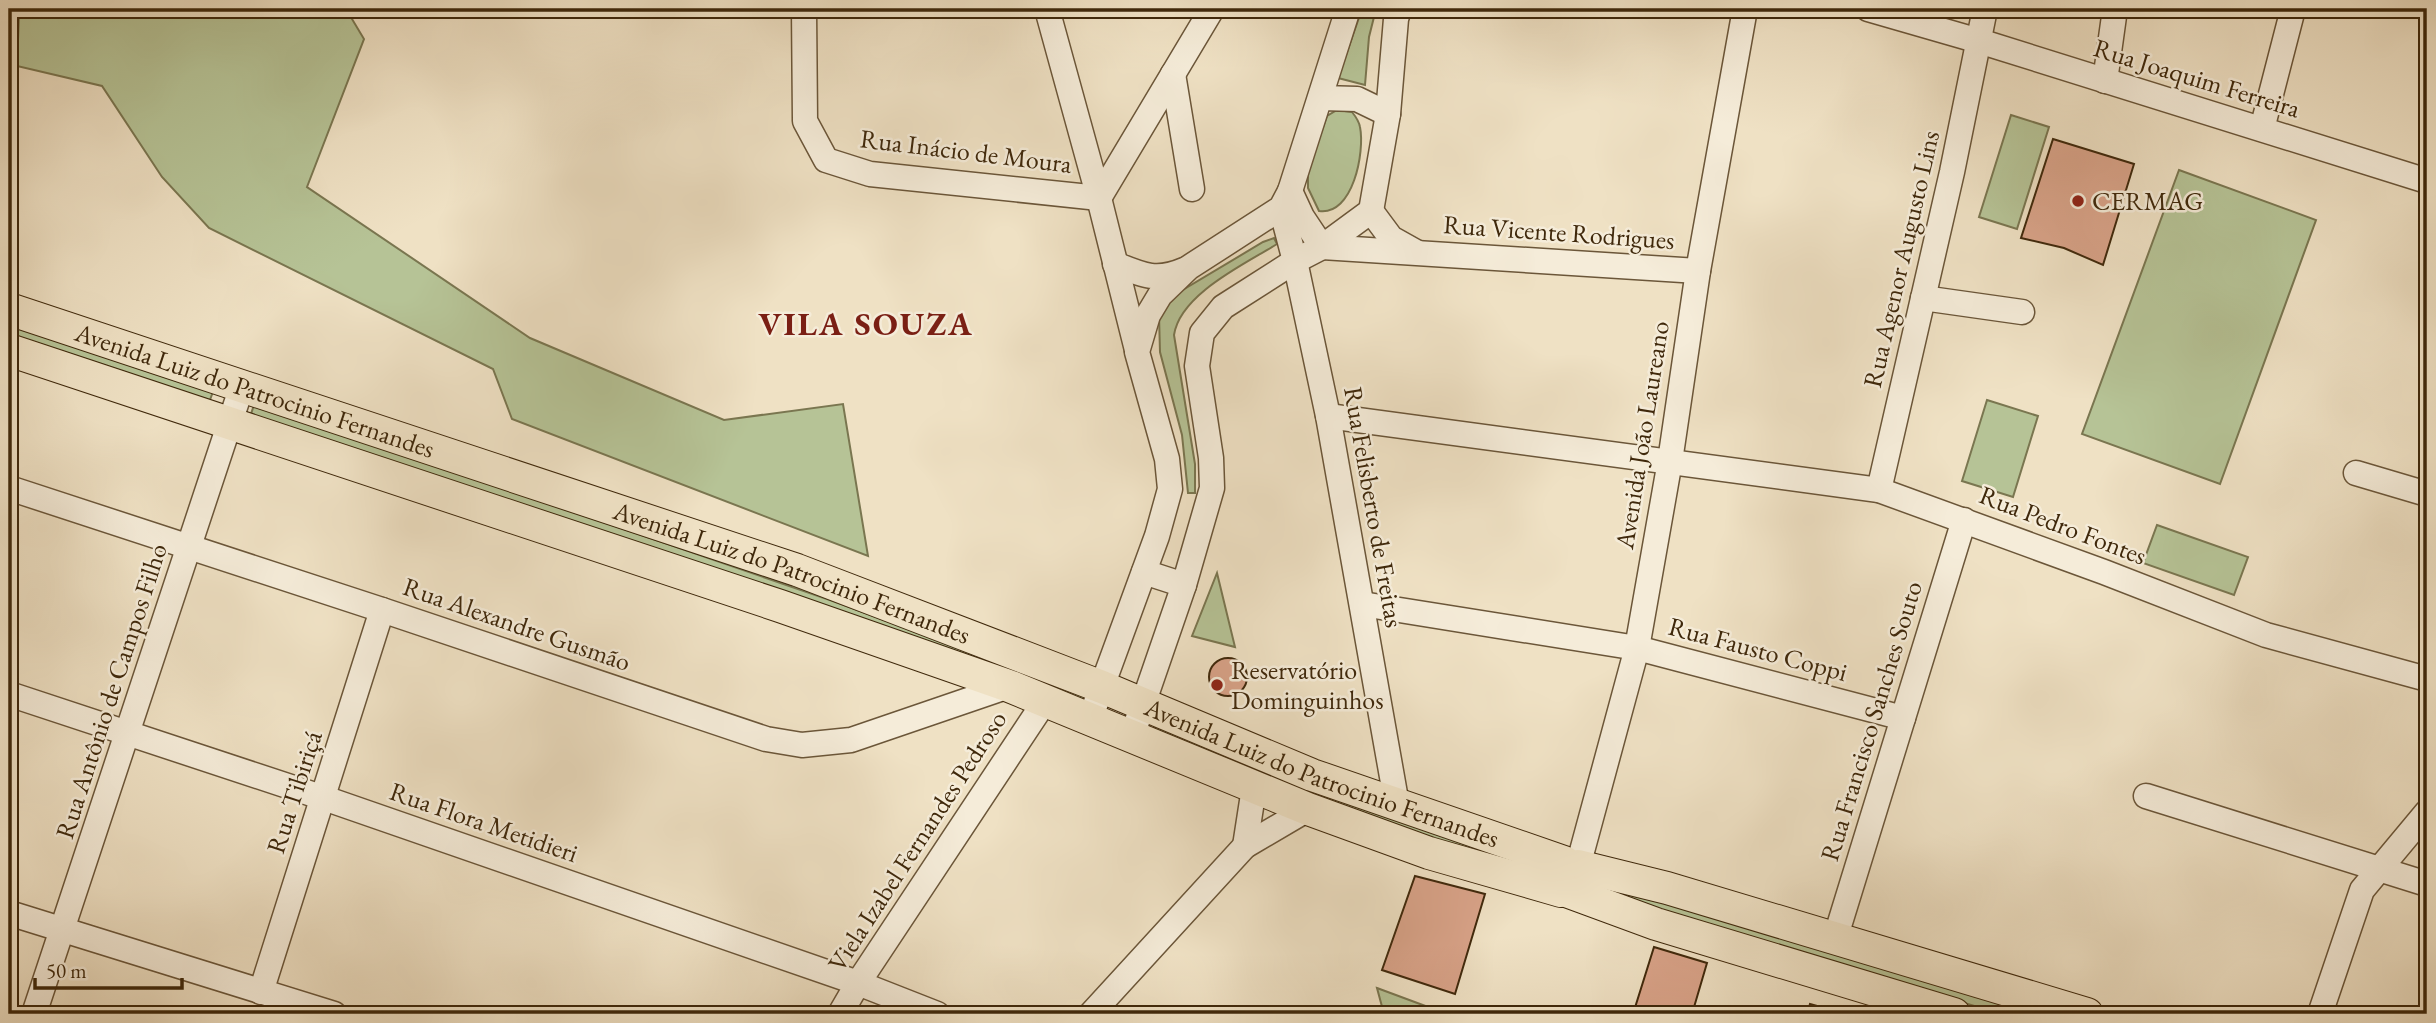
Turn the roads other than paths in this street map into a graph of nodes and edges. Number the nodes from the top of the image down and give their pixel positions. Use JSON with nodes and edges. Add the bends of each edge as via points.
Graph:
{"nodes":[{"id":1,"x":804,"y":9,"type":"edge"},
{"id":2,"x":1047,"y":9,"type":"edge"},
{"id":3,"x":1212,"y":9,"type":"edge"},
{"id":4,"x":1348,"y":9,"type":"edge"},
{"id":5,"x":1399,"y":9,"type":"edge"},
{"id":6,"x":1745,"y":9,"type":"edge"},
{"id":7,"x":1868,"y":9,"type":"edge"},
{"id":8,"x":1985,"y":9,"type":"edge"},
{"id":9,"x":2115,"y":9,"type":"edge"},
{"id":10,"x":2292,"y":9,"type":"edge"},
{"id":11,"x":1979,"y":41,"type":"junction"},
{"id":12,"x":1173,"y":74,"type":"junction"},
{"id":13,"x":2105,"y":80,"type":"junction"},
{"id":14,"x":1321,"y":98,"type":"junction"},
{"id":15,"x":1388,"y":114,"type":"junction"},
{"id":16,"x":2262,"y":129,"type":"junction"},
{"id":17,"x":2427,"y":181,"type":"edge"},
{"id":18,"x":1192,"y":189,"type":"dead end"},
{"id":19,"x":1099,"y":198,"type":"junction"},
{"id":20,"x":1285,"y":199,"type":"junction"},
{"id":21,"x":1371,"y":211,"type":"junction"},
{"id":22,"x":1322,"y":247,"type":"junction"},
{"id":23,"x":1416,"y":253,"type":"junction"},
{"id":24,"x":1295,"y":261,"type":"junction"},
{"id":25,"x":1115,"y":264,"type":"junction"},
{"id":26,"x":1188,"y":268,"type":"junction"},
{"id":27,"x":1698,"y":271,"type":"junction"},
{"id":28,"x":1923,"y":298,"type":"junction"},
{"id":29,"x":9,"y":309,"type":"edge"},
{"id":30,"x":2022,"y":312,"type":"dead end"},
{"id":31,"x":9,"y":350,"type":"edge"},
{"id":32,"x":1137,"y":352,"type":"junction"},
{"id":33,"x":242,"y":386,"type":"junction"},
{"id":34,"x":1328,"y":416,"type":"junction"},
{"id":35,"x":229,"y":423,"type":"junction"},
{"id":36,"x":1670,"y":461,"type":"junction"},
{"id":37,"x":2356,"y":473,"type":"dead end"},
{"id":38,"x":9,"y":488,"type":"edge"},
{"id":39,"x":1879,"y":490,"type":"junction"},
{"id":40,"x":2427,"y":494,"type":"edge"},
{"id":41,"x":1964,"y":520,"type":"junction"},
{"id":42,"x":189,"y":549,"type":"junction"},
{"id":43,"x":1144,"y":572,"type":"junction"},
{"id":44,"x":1184,"y":585,"type":"junction"},
{"id":45,"x":1362,"y":604,"type":"junction"},
{"id":46,"x":382,"y":610,"type":"junction"},
{"id":47,"x":1637,"y":648,"type":"junction"},
{"id":48,"x":2427,"y":680,"type":"edge"},
{"id":49,"x":1009,"y":686,"type":"junction"},
{"id":50,"x":1102,"y":687,"type":"junction"},
{"id":51,"x":9,"y":694,"type":"edge"},
{"id":52,"x":1045,"y":701,"type":"junction"},
{"id":53,"x":1143,"y":705,"type":"junction"},
{"id":54,"x":1903,"y":718,"type":"junction"},
{"id":55,"x":1090,"y":719,"type":"junction"},
{"id":56,"x":126,"y":733,"type":"junction"},
{"id":57,"x":1132,"y":736,"type":"junction"},
{"id":58,"x":1254,"y":788,"type":"junction"},
{"id":59,"x":2146,"y":796,"type":"dead end"},
{"id":60,"x":324,"y":798,"type":"junction"},
{"id":61,"x":1397,"y":805,"type":"junction"},
{"id":62,"x":1308,"y":809,"type":"junction"},
{"id":63,"x":2427,"y":812,"type":"edge"},
{"id":64,"x":1245,"y":846,"type":"junction"},
{"id":65,"x":2379,"y":870,"type":"junction"},
{"id":66,"x":1568,"y":877,"type":"junction"},
{"id":67,"x":2427,"y":884,"type":"edge"},
{"id":68,"x":9,"y":913,"type":"edge"},
{"id":69,"x":63,"y":930,"type":"junction"},
{"id":70,"x":1836,"y":939,"type":"junction"},
{"id":71,"x":858,"y":983,"type":"junction"},
{"id":72,"x":261,"y":992,"type":"junction"},
{"id":73,"x":34,"y":1014,"type":"edge"},
{"id":74,"x":334,"y":1014,"type":"edge"},
{"id":75,"x":840,"y":1014,"type":"edge"},
{"id":76,"x":937,"y":1014,"type":"edge"},
{"id":77,"x":1091,"y":1014,"type":"edge"},
{"id":78,"x":1954,"y":1014,"type":"edge"},
{"id":79,"x":2087,"y":1014,"type":"edge"},
{"id":80,"x":2320,"y":1014,"type":"edge"}],
"edges":[{"from":1,"to":19,"type":"street","name":"Rua Inácio de Moura","via":[[805,121],[826,160],[870,174]]},
{"from":2,"to":19,"type":"street"},
{"from":3,"to":12,"type":"street"},
{"from":4,"to":14,"type":"street"},
{"from":5,"to":15,"type":"street"},
{"from":6,"to":27,"type":"street","name":"Avenida João Laureano"},
{"from":7,"to":11,"type":"street","name":"Rua Joaquim Ferreira"},
{"from":8,"to":11,"type":"street","name":"Rua Agenor Augusto Lins"},
{"from":9,"to":13,"type":"street"},
{"from":10,"to":16,"type":"street"},
{"from":11,"to":13,"type":"street","name":"Rua Joaquim Ferreira"},
{"from":11,"to":28,"type":"street","name":"Rua Agenor Augusto Lins"},
{"from":12,"to":18,"type":"street"},
{"from":12,"to":19,"type":"street"},
{"from":13,"to":16,"type":"street","name":"Rua Joaquim Ferreira"},
{"from":14,"to":15,"type":"street","via":[[1357,99]]},
{"from":14,"to":20,"type":"street"},
{"from":15,"to":21,"type":"street"},
{"from":16,"to":17,"type":"street","name":"Rua Joaquim Ferreira"},
{"from":19,"to":25,"type":"street"},
{"from":20,"to":22,"type":"street"},
{"from":20,"to":24,"type":"street","name":"Rua Felisberto de Freitas"},
{"from":20,"to":26,"type":"street"},
{"from":21,"to":22,"type":"street"},
{"from":21,"to":23,"type":"street","name":"Rua Vicente Rodrigues","via":[[1391,238]]},
{"from":22,"to":23,"type":"street","name":"Rua Vicente Rodrigues"},
{"from":22,"to":24,"type":"street"},
{"from":23,"to":27,"type":"street","name":"Rua Vicente Rodrigues"},
{"from":24,"to":34,"type":"street","name":"Rua Felisberto de Freitas"},
{"from":24,"to":44,"type":"street","via":[[1223,307],[1202,333],[1196,366],[1212,488]]},
{"from":25,"to":26,"type":"street","via":[[1148,277],[1169,276]]},
{"from":25,"to":32,"type":"street"},
{"from":26,"to":32,"type":"street","via":[[1148,314]]},
{"from":27,"to":36,"type":"street","name":"Avenida João Laureano"},
{"from":28,"to":30,"type":"street"},
{"from":28,"to":39,"type":"street","name":"Rua Agenor Augusto Lins"},
{"from":29,"to":33,"type":"main road","name":"Avenida Luiz do Patrocinio Fernandes"},
{"from":31,"to":35,"type":"main road","name":"Avenida Luiz do Patrocinio Fernandes"},
{"from":32,"to":43,"type":"street","via":[[1167,459],[1170,489]]},
{"from":33,"to":35,"type":"street","name":"Rua Antônio de Campos Filho"},
{"from":33,"to":50,"type":"main road","name":"Avenida Luiz do Patrocinio Fernandes","via":[[797,570]]},
{"from":34,"to":36,"type":"street","name":"Rua Pedro Fontes"},
{"from":34,"to":45,"type":"street","name":"Rua Felisberto de Freitas"},
{"from":35,"to":42,"type":"street","name":"Rua Antônio de Campos Filho"},
{"from":35,"to":49,"type":"main road","name":"Avenida Luiz do Patrocinio Fernandes"},
{"from":36,"to":39,"type":"street","name":"Rua Pedro Fontes"},
{"from":36,"to":47,"type":"street","name":"Avenida João Laureano"},
{"from":37,"to":40,"type":"street"},
{"from":38,"to":42,"type":"street","name":"Rua Alexandre Gusmão"},
{"from":39,"to":41,"type":"street","name":"Rua Pedro Fontes"},
{"from":41,"to":48,"type":"street","name":"Rua Pedro Fontes","via":[[2266,635]]},
{"from":41,"to":54,"type":"street","name":"Rua Francisco Sanches Souto"},
{"from":42,"to":46,"type":"street","name":"Rua Alexandre Gusmão"},
{"from":42,"to":56,"type":"street","name":"Rua Antônio de Campos Filho"},
{"from":43,"to":44,"type":"street"},
{"from":43,"to":50,"type":"street"},
{"from":44,"to":53,"type":"street"},
{"from":45,"to":47,"type":"street","name":"Rua Fausto Coppi"},
{"from":45,"to":61,"type":"street","name":"Rua Felisberto de Freitas"},
{"from":46,"to":49,"type":"street","name":"Rua Alexandre Gusmão","via":[[766,739],[802,745],[851,740]]},
{"from":46,"to":60,"type":"street","name":"Rua Tibiriçá"},
{"from":47,"to":54,"type":"street","name":"Rua Fausto Coppi"},
{"from":47,"to":66,"type":"street","name":"Avenida João Laureano"},
{"from":49,"to":52,"type":"main road","name":"Avenida Luiz do Patrocinio Fernandes"},
{"from":50,"to":53,"type":"main road","name":"Avenida Luiz do Patrocinio Fernandes"},
{"from":50,"to":55,"type":"street"},
{"from":51,"to":56,"type":"street","name":"Rua Flora Metidieri"},
{"from":52,"to":55,"type":"main road","name":"Avenida Luiz do Patrocinio Fernandes"},
{"from":52,"to":71,"type":"street","name":"Viela Izabel Fernandes Pedroso"},
{"from":53,"to":57,"type":"street"},
{"from":53,"to":61,"type":"main road","name":"Avenida Luiz do Patrocinio Fernandes"},
{"from":54,"to":70,"type":"street","name":"Rua Francisco Sanches Souto"},
{"from":55,"to":57,"type":"main road","name":"Avenida Luiz do Patrocinio Fernandes"},
{"from":56,"to":60,"type":"street","name":"Rua Flora Metidieri"},
{"from":56,"to":69,"type":"street","name":"Rua Antônio de Campos Filho"},
{"from":57,"to":58,"type":"main road","name":"Avenida Luiz do Patrocinio Fernandes"},
{"from":58,"to":62,"type":"main road","name":"Avenida Luiz do Patrocinio Fernandes"},
{"from":58,"to":64,"type":"street"},
{"from":59,"to":65,"type":"street"},
{"from":60,"to":71,"type":"street","name":"Rua Flora Metidieri"},
{"from":60,"to":72,"type":"street","name":"Rua Tibiriçá"},
{"from":61,"to":66,"type":"main road","name":"Avenida Luiz do Patrocinio Fernandes"},
{"from":62,"to":64,"type":"street"},
{"from":62,"to":66,"type":"main road","name":"Avenida Luiz do Patrocinio Fernandes","via":[[1429,853]]},
{"from":63,"to":65,"type":"street"},
{"from":64,"to":77,"type":"street"},
{"from":65,"to":67,"type":"street"},
{"from":65,"to":80,"type":"street","via":[[2362,890]]},
{"from":66,"to":70,"type":"main road","name":"Avenida Luiz do Patrocinio Fernandes","via":[[1667,888]]},
{"from":66,"to":78,"type":"main road","name":"Avenida Luiz do Patrocinio Fernandes","via":[[1656,924]]},
{"from":68,"to":69,"type":"street"},
{"from":69,"to":72,"type":"street"},
{"from":69,"to":73,"type":"street","name":"Rua Antônio de Campos Filho"},
{"from":70,"to":79,"type":"main road","name":"Avenida Luiz do Patrocinio Fernandes"},
{"from":71,"to":75,"type":"street","name":"Viela Izabel Fernandes Pedroso"},
{"from":71,"to":76,"type":"street","name":"Rua Flora Metidieri"},
{"from":72,"to":74,"type":"street"}]}
